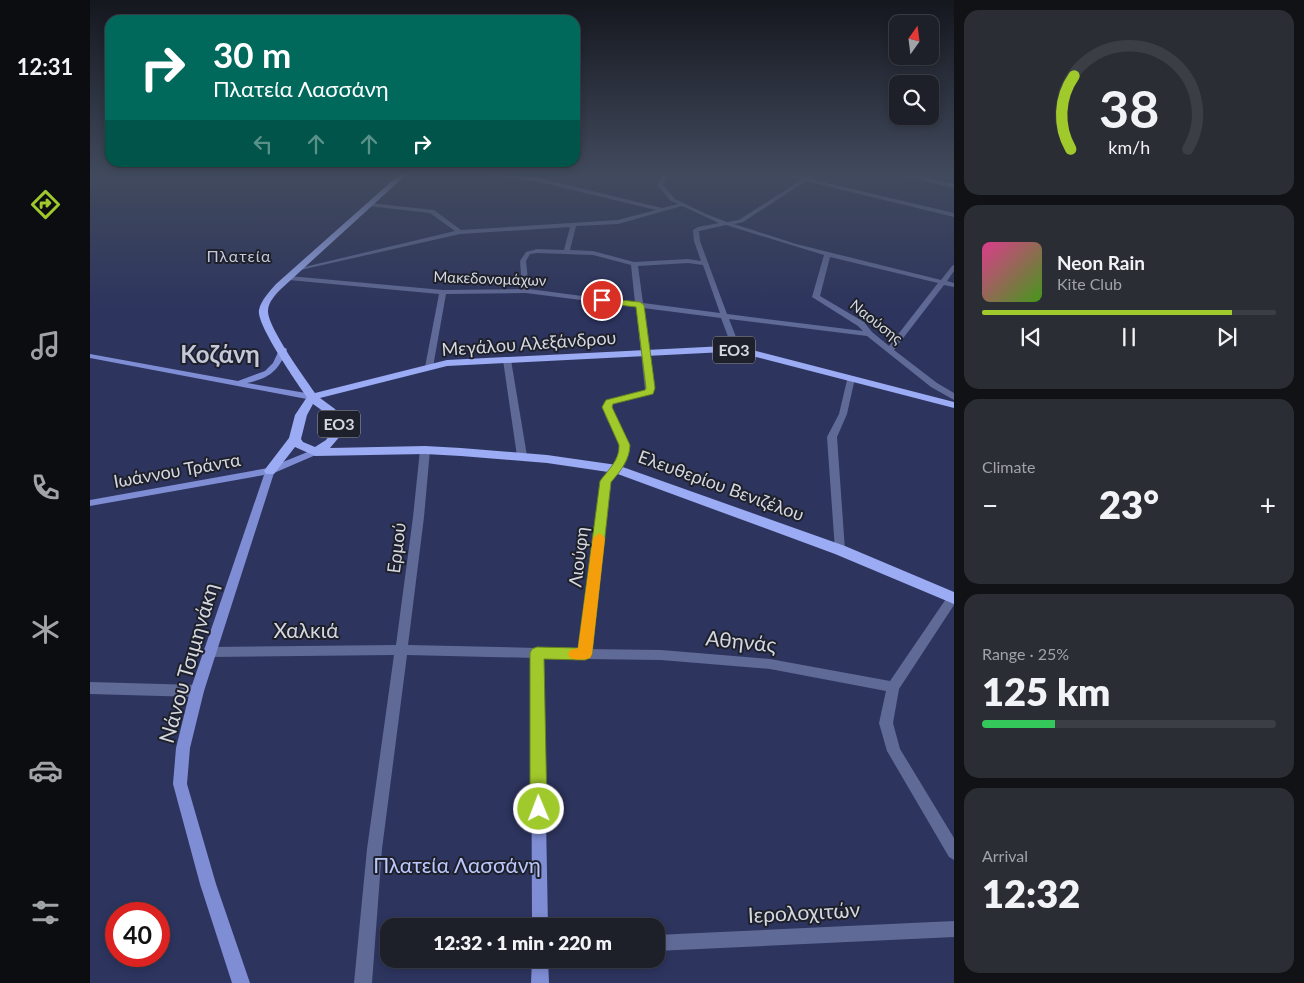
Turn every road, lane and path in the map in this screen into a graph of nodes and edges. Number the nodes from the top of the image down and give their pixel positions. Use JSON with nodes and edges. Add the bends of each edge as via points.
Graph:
{"nodes":[{"id":1,"x":355,"y":219,"type":"edge"},
{"id":2,"x":442,"y":219,"type":"edge"},
{"id":3,"x":629,"y":219,"type":"edge"},
{"id":4,"x":714,"y":219,"type":"edge"},
{"id":5,"x":744,"y":219,"type":"edge"},
{"id":6,"x":726,"y":224,"type":"junction"},
{"id":7,"x":573,"y":225,"type":"junction"},
{"id":8,"x":460,"y":232,"type":"junction"},
{"id":9,"x":567,"y":251,"type":"junction"},
{"id":10,"x":827,"y":254,"type":"junction"},
{"id":11,"x":634,"y":264,"type":"junction"},
{"id":12,"x":706,"y":264,"type":"junction"},
{"id":13,"x":954,"y":267,"type":"edge"},
{"id":14,"x":298,"y":270,"type":"junction"},
{"id":15,"x":289,"y":278,"type":"junction"},
{"id":16,"x":941,"y":282,"type":"junction"},
{"id":17,"x":954,"y":285,"type":"edge"},
{"id":18,"x":526,"y":291,"type":"junction"},
{"id":19,"x":443,"y":292,"type":"junction"},
{"id":20,"x":640,"y":305,"type":"junction"},
{"id":21,"x":725,"y":315,"type":"junction"},
{"id":22,"x":869,"y":334,"type":"junction"},
{"id":23,"x":283,"y":350,"type":"junction"},
{"id":24,"x":737,"y":350,"type":"junction"},
{"id":25,"x":890,"y":350,"type":"junction"},
{"id":26,"x":647,"y":353,"type":"junction"},
{"id":27,"x":90,"y":356,"type":"edge"},
{"id":28,"x":507,"y":360,"type":"junction"},
{"id":29,"x":429,"y":367,"type":"junction"},
{"id":30,"x":851,"y":378,"type":"junction"},
{"id":31,"x":236,"y":383,"type":"junction"},
{"id":32,"x":312,"y":397,"type":"junction"},
{"id":33,"x":954,"y":397,"type":"edge"},
{"id":34,"x":954,"y":405,"type":"edge"},
{"id":35,"x":295,"y":439,"type":"junction"},
{"id":36,"x":425,"y":450,"type":"junction"},
{"id":37,"x":315,"y":452,"type":"junction"},
{"id":38,"x":522,"y":456,"type":"junction"},
{"id":39,"x":616,"y":469,"type":"junction"},
{"id":40,"x":270,"y":471,"type":"junction"},
{"id":41,"x":90,"y":503,"type":"edge"},
{"id":42,"x":840,"y":550,"type":"junction"},
{"id":43,"x":954,"y":597,"type":"edge"},
{"id":44,"x":402,"y":650,"type":"junction"},
{"id":45,"x":210,"y":652,"type":"junction"},
{"id":46,"x":537,"y":653,"type":"junction"},
{"id":47,"x":585,"y":654,"type":"junction"},
{"id":48,"x":892,"y":687,"type":"junction"},
{"id":49,"x":90,"y":688,"type":"edge"},
{"id":50,"x":197,"y":691,"type":"junction"},
{"id":51,"x":954,"y":852,"type":"edge"},
{"id":52,"x":540,"y":918,"type":"edge"},
{"id":53,"x":954,"y":929,"type":"edge"},
{"id":54,"x":665,"y":943,"type":"edge"},
{"id":55,"x":540,"y":968,"type":"edge"},
{"id":56,"x":241,"y":983,"type":"edge"},
{"id":57,"x":363,"y":983,"type":"edge"},
{"id":58,"x":540,"y":983,"type":"edge"}],
"edges":[{"from":1,"to":14,"type":"main road","number":"ΕΟ3"},
{"from":2,"to":8,"type":"street"},
{"from":3,"to":7,"type":"street"},
{"from":4,"to":6,"type":"street"},
{"from":5,"to":6,"type":"street"},
{"from":6,"to":10,"type":"street"},
{"from":6,"to":12,"type":"street","via":[[696,230]]},
{"from":7,"to":8,"type":"street"},
{"from":7,"to":9,"type":"street"},
{"from":8,"to":14,"type":"street"},
{"from":9,"to":11,"type":"street"},
{"from":9,"to":18,"type":"street","via":[[537,251],[524,256]]},
{"from":10,"to":16,"type":"street"},
{"from":10,"to":22,"type":"street","name":"Ναούσης","via":[[816,297],[861,324]]},
{"from":11,"to":12,"type":"street","via":[[688,261]]},
{"from":11,"to":20,"type":"street"},
{"from":12,"to":21,"type":"street"},
{"from":13,"to":16,"type":"street"},
{"from":14,"to":15,"type":"main road","number":"ΕΟ3"},
{"from":15,"to":19,"type":"street","name":"Μακεδονομάχων"},
{"from":15,"to":23,"type":"main road","number":"ΕΟ3","via":[[271,295],[263,310],[269,328]]},
{"from":16,"to":17,"type":"street"},
{"from":16,"to":25,"type":"street"},
{"from":18,"to":19,"type":"street","name":"Μακεδονομάχων"},
{"from":18,"to":20,"type":"street","name":"Μακεδονομάχων"},
{"from":19,"to":29,"type":"street"},
{"from":20,"to":21,"type":"street","name":"Μακεδονομάχων"},
{"from":20,"to":26,"type":"street"},
{"from":21,"to":22,"type":"street","name":"Μακεδονομάχων"},
{"from":21,"to":24,"type":"street"},
{"from":22,"to":25,"type":"street","name":"Ναούσης"},
{"from":23,"to":31,"type":"street","via":[[278,362],[265,376]]},
{"from":23,"to":32,"type":"main road","number":"ΕΟ3"},
{"from":24,"to":26,"type":"main road","name":"Μεγάλου Αλεξάνδρου","number":"ΕΟ3"},
{"from":24,"to":30,"type":"main road","name":"Μεγάλου Αλεξάνδρου","number":"ΕΟ3"},
{"from":25,"to":33,"type":"street","name":"Ναούσης"},
{"from":26,"to":28,"type":"main road","name":"Μεγάλου Αλεξάνδρου","number":"ΕΟ3"},
{"from":26,"to":39,"type":"street","via":[[649,392],[609,402],[607,407],[625,445]]},
{"from":27,"to":31,"type":"street"},
{"from":28,"to":29,"type":"main road","name":"Μεγάλου Αλεξάνδρου","number":"ΕΟ3"},
{"from":28,"to":38,"type":"street"},
{"from":29,"to":32,"type":"main road","name":"Μεγάλου Αλεξάνδρου","number":"ΕΟ3"},
{"from":30,"to":34,"type":"main road","name":"Μεγάλου Αλεξάνδρου","number":"ΕΟ3"},
{"from":30,"to":42,"type":"street","via":[[843,414],[832,437]]},
{"from":31,"to":32,"type":"street"},
{"from":32,"to":35,"type":"main road","number":"ΕΟ3","via":[[301,415]]},
{"from":32,"to":37,"type":"main road","number":"ΕΟ3","via":[[331,410],[340,429],[327,446]]},
{"from":35,"to":37,"type":"main road","number":"ΕΟ3","via":[[304,448]]},
{"from":35,"to":40,"type":"main road"},
{"from":36,"to":37,"type":"main road","name":"Ελευθερίου Βενιζέλου","number":"ΕΟ3"},
{"from":36,"to":38,"type":"main road","name":"Ελευθερίου Βενιζέλου","number":"ΕΟ3"},
{"from":36,"to":44,"type":"street","name":"Ερμού"},
{"from":37,"to":40,"type":"street","name":"Ιωάννου Τράντα"},
{"from":38,"to":39,"type":"main road","name":"Ελευθερίου Βενιζέλου","number":"ΕΟ3"},
{"from":39,"to":42,"type":"main road","name":"Ελευθερίου Βενιζέλου","number":"ΕΟ3"},
{"from":39,"to":47,"type":"street","name":"Λιούφη","via":[[606,481]]},
{"from":40,"to":41,"type":"street","name":"Ιωάννου Τράντα"},
{"from":40,"to":45,"type":"street","name":"Νάνου Τσιμηνάκη"},
{"from":42,"to":43,"type":"main road","name":"Ελευθερίου Βενιζέλου","number":"ΕΟ3"},
{"from":43,"to":48,"type":"street"},
{"from":44,"to":45,"type":"street","name":"Χαλκιά"},
{"from":44,"to":46,"type":"street"},
{"from":44,"to":57,"type":"street","via":[[367,912]]},
{"from":45,"to":50,"type":"street","name":"Νάνου Τσιμηνάκη"},
{"from":46,"to":47,"type":"street"},
{"from":46,"to":52,"type":"street"},
{"from":47,"to":48,"type":"street","name":"Αθηνάς","via":[[661,655],[770,664]]},
{"from":48,"to":51,"type":"street","via":[[886,722],[894,751]]},
{"from":49,"to":50,"type":"street"},
{"from":50,"to":56,"type":"street","name":"Νάνου Τσιμηνάκη","via":[[183,748],[180,784],[208,884]]},
{"from":53,"to":54,"type":"street","name":"Ιερολοχιτών"},
{"from":55,"to":58,"type":"street"}]}
